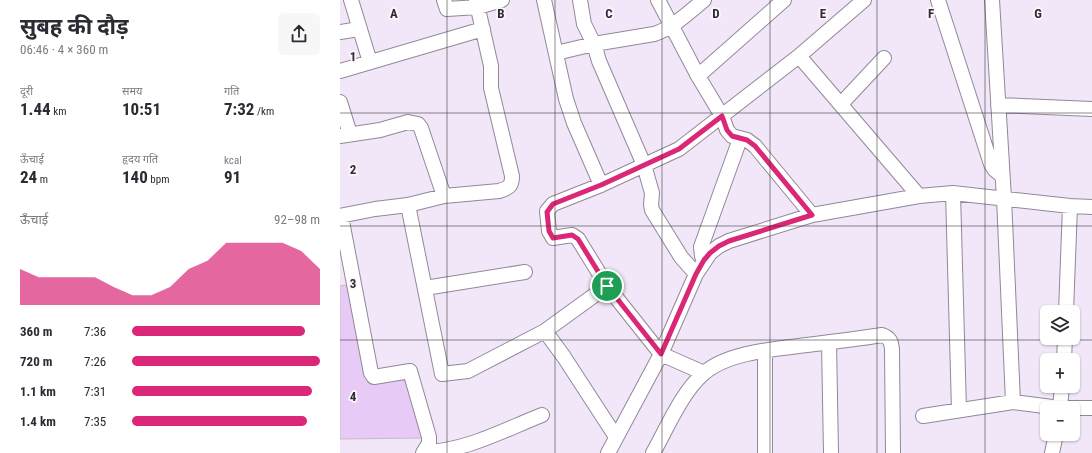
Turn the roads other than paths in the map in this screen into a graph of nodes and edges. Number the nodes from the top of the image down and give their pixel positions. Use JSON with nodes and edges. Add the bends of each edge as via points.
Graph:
{"nodes":[{"id":1,"x":351,"y":0,"type":"edge"},
{"id":2,"x":444,"y":0,"type":"edge"},
{"id":3,"x":502,"y":0,"type":"edge"},
{"id":4,"x":544,"y":0,"type":"edge"},
{"id":5,"x":580,"y":0,"type":"edge"},
{"id":6,"x":658,"y":0,"type":"edge"},
{"id":7,"x":704,"y":0,"type":"edge"},
{"id":8,"x":784,"y":0,"type":"edge"},
{"id":9,"x":864,"y":0,"type":"edge"},
{"id":10,"x":938,"y":0,"type":"edge"},
{"id":11,"x":992,"y":0,"type":"edge"},
{"id":12,"x":477,"y":3,"type":"edge"},
{"id":13,"x":671,"y":26,"type":"junction"},
{"id":14,"x":359,"y":29,"type":"junction"},
{"id":15,"x":483,"y":29,"type":"junction"},
{"id":16,"x":340,"y":32,"type":"edge"},
{"id":17,"x":594,"y":44,"type":"junction"},
{"id":18,"x":556,"y":53,"type":"junction"},
{"id":19,"x":799,"y":56,"type":"junction"},
{"id":20,"x":884,"y":58,"type":"dead end"},
{"id":21,"x":370,"y":62,"type":"junction"},
{"id":22,"x":340,"y":71,"type":"edge"},
{"id":23,"x":698,"y":76,"type":"junction"},
{"id":24,"x":340,"y":102,"type":"edge"},
{"id":25,"x":840,"y":104,"type":"junction"},
{"id":26,"x":998,"y":105,"type":"junction"},
{"id":27,"x":1092,"y":109,"type":"edge"},
{"id":28,"x":722,"y":116,"type":"junction"},
{"id":29,"x":345,"y":135,"type":"edge"},
{"id":30,"x":740,"y":139,"type":"junction"},
{"id":31,"x":644,"y":165,"type":"junction"},
{"id":32,"x":1002,"y":176,"type":"junction"},
{"id":33,"x":601,"y":185,"type":"junction"},
{"id":34,"x":953,"y":194,"type":"junction"},
{"id":35,"x":444,"y":196,"type":"junction"},
{"id":36,"x":919,"y":196,"type":"junction"},
{"id":37,"x":1004,"y":198,"type":"junction"},
{"id":38,"x":408,"y":205,"type":"junction"},
{"id":39,"x":1070,"y":206,"type":"junction"},
{"id":40,"x":1092,"y":207,"type":"edge"},
{"id":41,"x":812,"y":215,"type":"junction"},
{"id":42,"x":341,"y":216,"type":"edge"},
{"id":43,"x":704,"y":260,"type":"junction"},
{"id":44,"x":525,"y":272,"type":"dead end"},
{"id":45,"x":696,"y":274,"type":"junction"},
{"id":46,"x":607,"y":286,"type":"junction"},
{"id":47,"x":425,"y":288,"type":"junction"},
{"id":48,"x":1066,"y":305,"type":"edge"},
{"id":49,"x":545,"y":331,"type":"junction"},
{"id":50,"x":829,"y":342,"type":"junction"},
{"id":51,"x":765,"y":350,"type":"junction"},
{"id":52,"x":661,"y":354,"type":"junction"},
{"id":53,"x":704,"y":373,"type":"junction"},
{"id":54,"x":1013,"y":402,"type":"junction"},
{"id":55,"x":1040,"y":405,"type":"edge"},
{"id":56,"x":1080,"y":408,"type":"edge"},
{"id":57,"x":1092,"y":408,"type":"edge"},
{"id":58,"x":959,"y":410,"type":"junction"},
{"id":59,"x":542,"y":415,"type":"dead end"},
{"id":60,"x":923,"y":416,"type":"dead end"},
{"id":61,"x":616,"y":438,"type":"junction"},
{"id":62,"x":1055,"y":441,"type":"edge"},
{"id":63,"x":424,"y":452,"type":"edge"},
{"id":64,"x":608,"y":453,"type":"edge"},
{"id":65,"x":653,"y":453,"type":"edge"},
{"id":66,"x":765,"y":453,"type":"edge"},
{"id":67,"x":831,"y":453,"type":"edge"},
{"id":68,"x":893,"y":453,"type":"edge"},
{"id":69,"x":1052,"y":453,"type":"edge"}],
"edges":[{"from":1,"to":14,"type":"street"},
{"from":2,"to":12,"type":"street","via":[[447,9]]},
{"from":3,"to":12,"type":"street"},
{"from":4,"to":18,"type":"street"},
{"from":5,"to":17,"type":"street","via":[[584,24]]},
{"from":6,"to":13,"type":"street"},
{"from":7,"to":13,"type":"street"},
{"from":8,"to":23,"type":"street"},
{"from":9,"to":19,"type":"street"},
{"from":10,"to":32,"type":"street","via":[[991,164]]},
{"from":11,"to":26,"type":"street"},
{"from":12,"to":15,"type":"street"},
{"from":13,"to":17,"type":"street","via":[[654,34]]},
{"from":13,"to":23,"type":"street"},
{"from":14,"to":16,"type":"street"},
{"from":14,"to":21,"type":"street"},
{"from":15,"to":21,"type":"street"},
{"from":15,"to":35,"type":"street","via":[[491,66],[490,88],[512,183],[500,191]]},
{"from":17,"to":18,"type":"street"},
{"from":17,"to":31,"type":"street","via":[[598,61]]},
{"from":18,"to":33,"type":"street","via":[[574,123]]},
{"from":19,"to":25,"type":"street"},
{"from":19,"to":28,"type":"street"},
{"from":20,"to":25,"type":"street"},
{"from":21,"to":22,"type":"street"},
{"from":23,"to":28,"type":"street"},
{"from":24,"to":29,"type":"street"},
{"from":25,"to":36,"type":"street"},
{"from":26,"to":27,"type":"street"},
{"from":26,"to":32,"type":"street"},
{"from":28,"to":30,"type":"street","via":[[727,130],[732,136]]},
{"from":28,"to":31,"type":"street","via":[[679,149]]},
{"from":29,"to":35,"type":"street","via":[[408,122],[418,124]]},
{"from":30,"to":41,"type":"street","via":[[747,140],[760,152]]},
{"from":30,"to":43,"type":"street","via":[[701,247]]},
{"from":31,"to":33,"type":"street"},
{"from":31,"to":45,"type":"street","via":[[652,193],[652,210],[681,257]]},
{"from":32,"to":37,"type":"street"},
{"from":33,"to":46,"type":"street","via":[[553,204],[547,212],[547,217],[553,238],[572,235],[578,239]]},
{"from":34,"to":36,"type":"street"},
{"from":34,"to":37,"type":"street"},
{"from":34,"to":58,"type":"street"},
{"from":35,"to":38,"type":"street"},
{"from":36,"to":41,"type":"street"},
{"from":37,"to":39,"type":"street"},
{"from":37,"to":54,"type":"street"},
{"from":38,"to":42,"type":"street"},
{"from":38,"to":47,"type":"street"},
{"from":39,"to":40,"type":"street"},
{"from":39,"to":48,"type":"street"},
{"from":41,"to":43,"type":"street","via":[[729,241],[719,246]]},
{"from":42,"to":63,"type":"street","via":[[371,373],[374,377],[410,371],[429,437]]},
{"from":43,"to":45,"type":"street"},
{"from":44,"to":47,"type":"street"},
{"from":45,"to":52,"type":"street"},
{"from":46,"to":49,"type":"street"},
{"from":46,"to":52,"type":"street"},
{"from":47,"to":49,"type":"street","via":[[442,374],[468,371]]},
{"from":49,"to":61,"type":"street"},
{"from":50,"to":51,"type":"street"},
{"from":50,"to":67,"type":"street"},
{"from":50,"to":68,"type":"street","via":[[882,336],[888,337],[892,342]]},
{"from":51,"to":53,"type":"street","via":[[722,362]]},
{"from":51,"to":66,"type":"street"},
{"from":52,"to":53,"type":"street"},
{"from":52,"to":61,"type":"street"},
{"from":53,"to":65,"type":"street","via":[[689,388]]},
{"from":54,"to":55,"type":"street"},
{"from":54,"to":58,"type":"street"},
{"from":56,"to":57,"type":"street"},
{"from":58,"to":60,"type":"street"},
{"from":59,"to":63,"type":"street","via":[[468,444]]},
{"from":61,"to":64,"type":"street"},
{"from":62,"to":69,"type":"street"}]}
